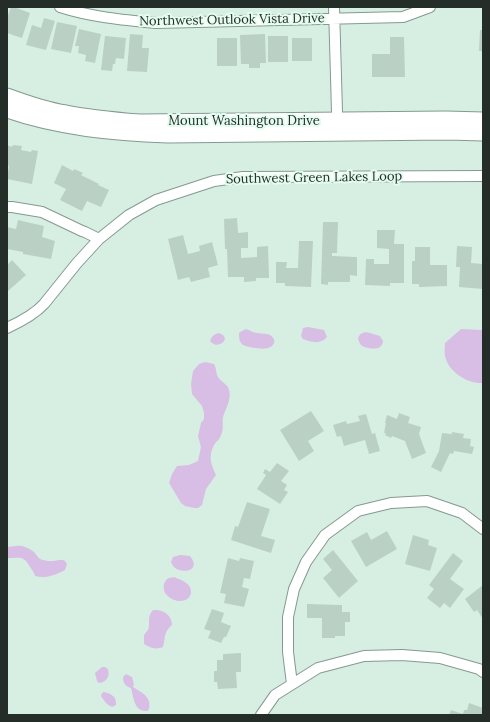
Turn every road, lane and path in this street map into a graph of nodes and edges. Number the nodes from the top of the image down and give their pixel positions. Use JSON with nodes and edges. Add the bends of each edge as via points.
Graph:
{"nodes":[{"id":1,"x":60,"y":7,"type":"edge"},
{"id":2,"x":334,"y":7,"type":"edge"},
{"id":3,"x":430,"y":7,"type":"edge"},
{"id":4,"x":334,"y":19,"type":"junction"},
{"id":5,"x":7,"y":96,"type":"edge"},
{"id":6,"x":7,"y":110,"type":"edge"},
{"id":7,"x":483,"y":120,"type":"edge"},
{"id":8,"x":336,"y":127,"type":"junction"},
{"id":9,"x":483,"y":134,"type":"edge"},
{"id":10,"x":483,"y":176,"type":"edge"},
{"id":11,"x":7,"y":207,"type":"edge"},
{"id":12,"x":99,"y":240,"type":"junction"},
{"id":13,"x":7,"y":328,"type":"edge"},
{"id":14,"x":483,"y":529,"type":"edge"},
{"id":15,"x":483,"y":672,"type":"edge"},
{"id":16,"x":292,"y":684,"type":"junction"},
{"id":17,"x":261,"y":715,"type":"edge"}],
"edges":[{"from":1,"to":4,"type":"street","name":"Northwest Outlook Vista Drive","via":[[75,12],[156,23]]},
{"from":2,"to":4,"type":"street"},
{"from":3,"to":4,"type":"street","name":"Northwest Outlook Vista Drive","via":[[403,17]]},
{"from":4,"to":8,"type":"street"},
{"from":5,"to":8,"type":"main road","name":"Mount Washington Drive","via":[[34,106],[97,118],[140,122]]},
{"from":6,"to":8,"type":"main road","name":"Mount Washington Drive","via":[[53,123],[90,130],[128,133],[168,135]]},
{"from":7,"to":8,"type":"main road","name":"Mount Washington Drive","via":[[446,119]]},
{"from":8,"to":9,"type":"main road","name":"Mount Washington Drive"},
{"from":10,"to":12,"type":"street","name":"Southwest Green Lakes Loop","via":[[243,177],[214,181],[156,200],[129,215]]},
{"from":11,"to":12,"type":"street","via":[[42,212]]},
{"from":12,"to":13,"type":"street","name":"Southwest Green Lakes Loop","via":[[39,310]]},
{"from":14,"to":16,"type":"street","via":[[462,513],[428,501],[391,503],[358,511],[325,535],[306,562],[294,589],[288,617],[288,652]]},
{"from":15,"to":16,"type":"street","via":[[440,658],[364,656],[318,668]]},
{"from":16,"to":17,"type":"street","via":[[275,695]]}]}
